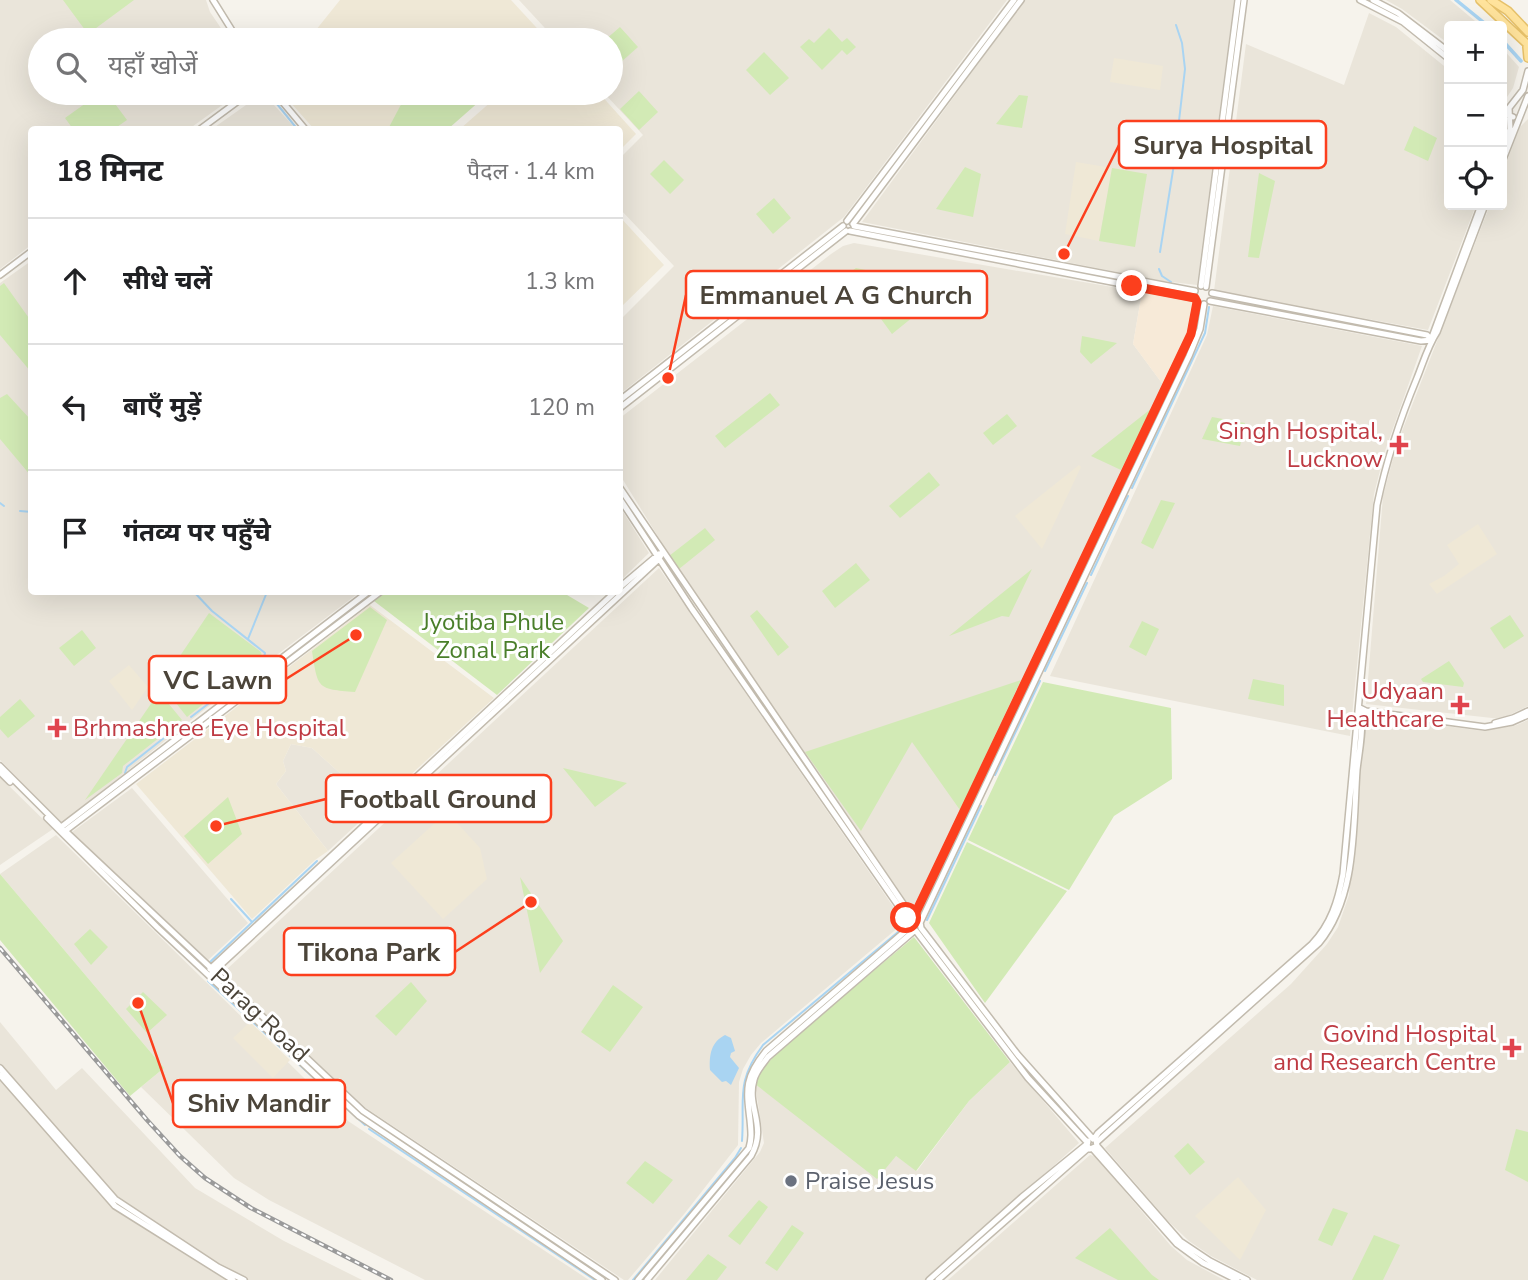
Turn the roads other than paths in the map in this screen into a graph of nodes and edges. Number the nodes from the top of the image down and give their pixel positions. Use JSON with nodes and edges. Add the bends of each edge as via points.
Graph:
{"nodes":[{"id":1,"x":213,"y":0,"type":"edge"},
{"id":2,"x":1014,"y":0,"type":"edge"},
{"id":3,"x":1021,"y":0,"type":"edge"},
{"id":4,"x":1238,"y":0,"type":"edge"},
{"id":5,"x":1244,"y":0,"type":"edge"},
{"id":6,"x":1360,"y":0,"type":"edge"},
{"id":7,"x":1373,"y":0,"type":"edge"},
{"id":8,"x":1480,"y":0,"type":"edge"},
{"id":9,"x":1491,"y":0,"type":"edge"},
{"id":10,"x":230,"y":28,"type":"edge"},
{"id":11,"x":1527,"y":42,"type":"edge"},
{"id":12,"x":1444,"y":48,"type":"edge"},
{"id":13,"x":1444,"y":55,"type":"edge"},
{"id":14,"x":1528,"y":58,"type":"edge"},
{"id":15,"x":1528,"y":71,"type":"edge"},
{"id":16,"x":1528,"y":96,"type":"edge"},
{"id":17,"x":1507,"y":103,"type":"edge"},
{"id":18,"x":1511,"y":103,"type":"junction"},
{"id":19,"x":1526,"y":103,"type":"edge"},
{"id":20,"x":235,"y":105,"type":"edge"},
{"id":21,"x":236,"y":105,"type":"edge"},
{"id":22,"x":285,"y":105,"type":"edge"},
{"id":23,"x":1521,"y":112,"type":"junction"},
{"id":24,"x":1507,"y":116,"type":"edge"},
{"id":25,"x":1510,"y":117,"type":"junction"},
{"id":26,"x":205,"y":126,"type":"edge"},
{"id":27,"x":209,"y":126,"type":"edge"},
{"id":28,"x":303,"y":126,"type":"edge"},
{"id":29,"x":1503,"y":147,"type":"edge"},
{"id":30,"x":1507,"y":149,"type":"edge"},
{"id":31,"x":1481,"y":210,"type":"edge"},
{"id":32,"x":849,"y":227,"type":"junction"},
{"id":33,"x":28,"y":256,"type":"edge"},
{"id":34,"x":0,"y":277,"type":"edge"},
{"id":35,"x":1204,"y":286,"type":"junction"},
{"id":36,"x":1212,"y":293,"type":"junction"},
{"id":37,"x":1200,"y":299,"type":"junction"},
{"id":38,"x":1432,"y":340,"type":"junction"},
{"id":39,"x":623,"y":399,"type":"edge"},
{"id":40,"x":623,"y":406,"type":"edge"},
{"id":41,"x":623,"y":493,"type":"edge"},
{"id":42,"x":623,"y":503,"type":"edge"},
{"id":43,"x":659,"y":556,"type":"junction"},
{"id":44,"x":624,"y":586,"type":"edge"},
{"id":45,"x":368,"y":595,"type":"edge"},
{"id":46,"x":612,"y":595,"type":"edge"},
{"id":47,"x":614,"y":595,"type":"edge"},
{"id":48,"x":1360,"y":708,"type":"junction"},
{"id":49,"x":1528,"y":713,"type":"edge"},
{"id":50,"x":0,"y":766,"type":"edge"},
{"id":51,"x":0,"y":772,"type":"edge"},
{"id":52,"x":62,"y":830,"type":"junction"},
{"id":53,"x":915,"y":926,"type":"junction"},
{"id":54,"x":211,"y":972,"type":"junction"},
{"id":55,"x":0,"y":1068,"type":"edge"},
{"id":56,"x":0,"y":1074,"type":"edge"},
{"id":57,"x":1092,"y":1144,"type":"junction"},
{"id":58,"x":64,"y":1145,"type":"junction"},
{"id":59,"x":1196,"y":1255,"type":"junction"},
{"id":60,"x":233,"y":1280,"type":"edge"},
{"id":61,"x":244,"y":1280,"type":"edge"},
{"id":62,"x":602,"y":1280,"type":"edge"},
{"id":63,"x":615,"y":1280,"type":"edge"},
{"id":64,"x":638,"y":1280,"type":"edge"},
{"id":65,"x":647,"y":1280,"type":"edge"},
{"id":66,"x":929,"y":1280,"type":"edge"},
{"id":67,"x":938,"y":1280,"type":"edge"},
{"id":68,"x":1237,"y":1280,"type":"edge"},
{"id":69,"x":1247,"y":1280,"type":"edge"}],
"edges":[{"from":1,"to":10,"type":"street"},
{"from":2,"to":32,"type":"street"},
{"from":3,"to":32,"type":"street"},
{"from":4,"to":35,"type":"street"},
{"from":5,"to":35,"type":"street"},
{"from":6,"to":13,"type":"street","via":[[1403,22]]},
{"from":7,"to":12,"type":"street"},
{"from":8,"to":11,"type":"main road"},
{"from":9,"to":11,"type":"main road","via":[[1508,12]]},
{"from":11,"to":14,"type":"main road"},
{"from":15,"to":18,"type":"street","via":[[1523,90]]},
{"from":16,"to":19,"type":"street"},
{"from":17,"to":18,"type":"street"},
{"from":18,"to":25,"type":"street"},
{"from":19,"to":23,"type":"street"},
{"from":20,"to":26,"type":"street"},
{"from":21,"to":27,"type":"street"},
{"from":22,"to":28,"type":"street"},
{"from":23,"to":25,"type":"street"},
{"from":23,"to":30,"type":"street"},
{"from":24,"to":25,"type":"street"},
{"from":25,"to":29,"type":"street"},
{"from":31,"to":38,"type":"street"},
{"from":32,"to":37,"type":"street"},
{"from":32,"to":39,"type":"street"},
{"from":32,"to":40,"type":"street"},
{"from":33,"to":34,"type":"street"},
{"from":35,"to":36,"type":"street"},
{"from":35,"to":37,"type":"street"},
{"from":36,"to":37,"type":"street"},
{"from":36,"to":38,"type":"street","via":[[1427,335]]},
{"from":37,"to":38,"type":"street"},
{"from":37,"to":53,"type":"street","via":[[1191,334],[916,912]]},
{"from":38,"to":48,"type":"street","via":[[1394,440],[1377,505]]},
{"from":41,"to":43,"type":"street"},
{"from":42,"to":43,"type":"street"},
{"from":43,"to":44,"type":"street"},
{"from":43,"to":53,"type":"street"},
{"from":45,"to":52,"type":"street"},
{"from":46,"to":54,"type":"street"},
{"from":47,"to":54,"type":"street"},
{"from":48,"to":49,"type":"street","via":[[1482,723]]},
{"from":48,"to":57,"type":"street","via":[[1354,816],[1344,894],[1335,920],[1319,943]]},
{"from":50,"to":52,"type":"street","name":"Parag Road"},
{"from":51,"to":52,"type":"street","name":"Parag Road"},
{"from":52,"to":54,"type":"street","name":"Parag Road"},
{"from":53,"to":57,"type":"street","via":[[1028,1078]]},
{"from":53,"to":64,"type":"street","via":[[755,1065],[746,1089],[749,1148]]},
{"from":53,"to":65,"type":"street","via":[[768,1056],[754,1080],[759,1131],[751,1157]]},
{"from":54,"to":62,"type":"street","name":"Parag Road","via":[[359,1116]]},
{"from":54,"to":63,"type":"street","name":"Parag Road","via":[[373,1119]]},
{"from":55,"to":58,"type":"street"},
{"from":56,"to":58,"type":"street"},
{"from":57,"to":59,"type":"street"},
{"from":57,"to":66,"type":"street"},
{"from":57,"to":67,"type":"street"},
{"from":58,"to":60,"type":"street","via":[[115,1206]]},
{"from":58,"to":61,"type":"street","via":[[124,1206]]},
{"from":59,"to":68,"type":"street"},
{"from":59,"to":69,"type":"street"}]}
